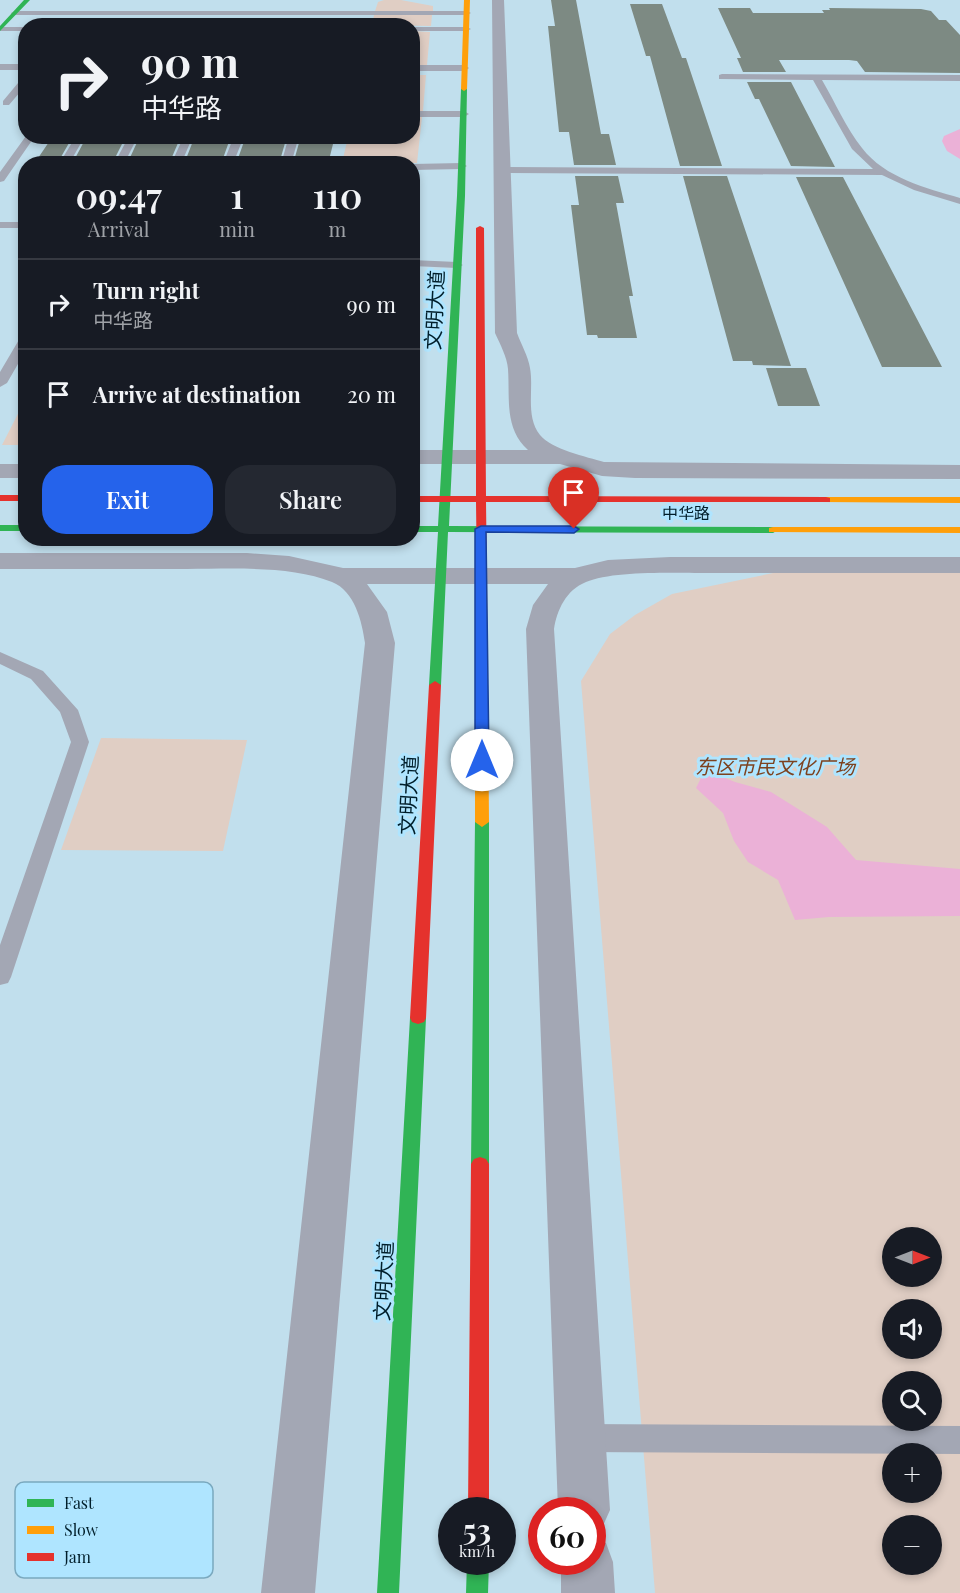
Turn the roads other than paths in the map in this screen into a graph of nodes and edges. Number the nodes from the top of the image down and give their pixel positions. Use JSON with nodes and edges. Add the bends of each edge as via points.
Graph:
{"nodes":[{"id":1,"x":27,"y":0,"type":"edge"},
{"id":2,"x":498,"y":0,"type":"edge"},
{"id":3,"x":81,"y":10,"type":"junction"},
{"id":4,"x":15,"y":13,"type":"junction"},
{"id":5,"x":476,"y":14,"type":"edge"},
{"id":6,"x":74,"y":18,"type":"edge"},
{"id":7,"x":0,"y":29,"type":"edge"},
{"id":8,"x":18,"y":29,"type":"edge"},
{"id":9,"x":420,"y":29,"type":"edge"},
{"id":10,"x":466,"y":29,"type":"junction"},
{"id":11,"x":0,"y":67,"type":"edge"},
{"id":12,"x":18,"y":67,"type":"edge"},
{"id":13,"x":420,"y":68,"type":"edge"},
{"id":14,"x":465,"y":68,"type":"junction"},
{"id":15,"x":722,"y":77,"type":"dead end"},
{"id":16,"x":816,"y":77,"type":"junction"},
{"id":17,"x":960,"y":78,"type":"edge"},
{"id":18,"x":18,"y":90,"type":"edge"},
{"id":19,"x":8,"y":103,"type":"edge"},
{"id":20,"x":420,"y":114,"type":"edge"},
{"id":21,"x":464,"y":114,"type":"junction"},
{"id":22,"x":25,"y":144,"type":"edge"},
{"id":23,"x":872,"y":164,"type":"junction"},
{"id":24,"x":462,"y":166,"type":"junction"},
{"id":25,"x":502,"y":166,"type":"junction"},
{"id":26,"x":420,"y":167,"type":"edge"},
{"id":27,"x":8,"y":168,"type":"junction"},
{"id":28,"x":18,"y":168,"type":"edge"},
{"id":29,"x":882,"y":172,"type":"junction"},
{"id":30,"x":0,"y":179,"type":"edge"},
{"id":31,"x":960,"y":201,"type":"edge"},
{"id":32,"x":480,"y":220,"type":"dead end"},
{"id":33,"x":0,"y":225,"type":"edge"},
{"id":34,"x":18,"y":225,"type":"edge"},
{"id":35,"x":420,"y":263,"type":"edge"},
{"id":36,"x":457,"y":265,"type":"junction"},
{"id":37,"x":18,"y":360,"type":"edge"},
{"id":38,"x":0,"y":383,"type":"edge"},
{"id":39,"x":420,"y":456,"type":"edge"},
{"id":40,"x":447,"y":457,"type":"junction"},
{"id":41,"x":481,"y":457,"type":"junction"},
{"id":42,"x":562,"y":457,"type":"junction"},
{"id":43,"x":0,"y":471,"type":"edge"},
{"id":44,"x":18,"y":471,"type":"edge"},
{"id":45,"x":960,"y":472,"type":"edge"},
{"id":46,"x":0,"y":498,"type":"edge"},
{"id":47,"x":18,"y":498,"type":"edge"},
{"id":48,"x":420,"y":499,"type":"edge"},
{"id":49,"x":444,"y":499,"type":"junction"},
{"id":50,"x":481,"y":499,"type":"junction"},
{"id":51,"x":960,"y":500,"type":"edge"},
{"id":52,"x":0,"y":528,"type":"edge"},
{"id":53,"x":18,"y":528,"type":"edge"},
{"id":54,"x":420,"y":529,"type":"edge"},
{"id":55,"x":443,"y":529,"type":"junction"},
{"id":56,"x":481,"y":529,"type":"junction"},
{"id":57,"x":960,"y":530,"type":"edge"},
{"id":58,"x":0,"y":561,"type":"edge"},
{"id":59,"x":960,"y":565,"type":"edge"},
{"id":60,"x":343,"y":576,"type":"junction"},
{"id":61,"x":440,"y":576,"type":"junction"},
{"id":62,"x":481,"y":576,"type":"junction"},
{"id":63,"x":574,"y":576,"type":"junction"},
{"id":64,"x":0,"y":657,"type":"edge"},
{"id":65,"x":0,"y":977,"type":"edge"},
{"id":66,"x":580,"y":1438,"type":"junction"},
{"id":67,"x":960,"y":1440,"type":"edge"},
{"id":68,"x":478,"y":1497,"type":"edge"},
{"id":69,"x":583,"y":1497,"type":"edge"},
{"id":70,"x":478,"y":1575,"type":"edge"},
{"id":71,"x":587,"y":1575,"type":"edge"},
{"id":72,"x":288,"y":1593,"type":"edge"},
{"id":73,"x":388,"y":1593,"type":"edge"},
{"id":74,"x":477,"y":1593,"type":"edge"},
{"id":75,"x":588,"y":1593,"type":"edge"}],
"edges":[{"from":1,"to":4,"type":"main road"},
{"from":2,"to":25,"type":"street"},
{"from":3,"to":4,"type":"lane"},
{"from":3,"to":5,"type":"lane"},
{"from":3,"to":6,"type":"lane"},
{"from":4,"to":7,"type":"main road"},
{"from":5,"to":10,"type":"main road","name":"文明大道"},
{"from":7,"to":8,"type":"lane"},
{"from":9,"to":10,"type":"lane"},
{"from":10,"to":14,"type":"main road","name":"文明大道"},
{"from":11,"to":12,"type":"lane"},
{"from":13,"to":14,"type":"lane"},
{"from":14,"to":21,"type":"main road","name":"文明大道"},
{"from":15,"to":16,"type":"lane"},
{"from":16,"to":17,"type":"lane"},
{"from":16,"to":23,"type":"lane","via":[[857,149]]},
{"from":18,"to":19,"type":"lane"},
{"from":20,"to":21,"type":"lane"},
{"from":21,"to":24,"type":"main road","name":"文明大道"},
{"from":22,"to":27,"type":"lane"},
{"from":23,"to":25,"type":"lane"},
{"from":23,"to":29,"type":"lane"},
{"from":24,"to":26,"type":"lane"},
{"from":24,"to":36,"type":"main road","name":"文明大道"},
{"from":25,"to":29,"type":"lane"},
{"from":25,"to":42,"type":"street","via":[[506,333],[519,367],[519,406],[528,437]]},
{"from":27,"to":28,"type":"lane"},
{"from":27,"to":30,"type":"lane"},
{"from":29,"to":31,"type":"lane"},
{"from":32,"to":41,"type":"main road"},
{"from":33,"to":34,"type":"lane"},
{"from":35,"to":36,"type":"lane"},
{"from":36,"to":40,"type":"main road","name":"文明大道"},
{"from":37,"to":38,"type":"lane"},
{"from":39,"to":40,"type":"street"},
{"from":40,"to":41,"type":"street"},
{"from":40,"to":49,"type":"main road","name":"文明大道"},
{"from":41,"to":42,"type":"street"},
{"from":41,"to":50,"type":"main road"},
{"from":42,"to":45,"type":"street","via":[[602,469],[635,471]]},
{"from":43,"to":44,"type":"street"},
{"from":46,"to":47,"type":"main road"},
{"from":48,"to":49,"type":"main road","name":"中华路"},
{"from":49,"to":50,"type":"main road","name":"中华路"},
{"from":49,"to":55,"type":"main road","name":"文明大道"},
{"from":50,"to":51,"type":"main road","name":"中华路"},
{"from":50,"to":56,"type":"main road"},
{"from":52,"to":53,"type":"main road"},
{"from":54,"to":55,"type":"main road","name":"中华路"},
{"from":55,"to":56,"type":"main road","name":"中华路"},
{"from":55,"to":61,"type":"main road","name":"文明大道"},
{"from":56,"to":57,"type":"main road","name":"中华路"},
{"from":56,"to":62,"type":"main road"},
{"from":58,"to":60,"type":"street","via":[[247,561],[289,564]]},
{"from":59,"to":63,"type":"street","via":[[629,567]]},
{"from":60,"to":61,"type":"street"},
{"from":60,"to":72,"type":"street","via":[[369,601],[380,643]]},
{"from":61,"to":62,"type":"street"},
{"from":61,"to":73,"type":"main road","name":"文明大道"},
{"from":62,"to":63,"type":"street"},
{"from":62,"to":68,"type":"main road"},
{"from":63,"to":66,"type":"street","via":[[554,592],[542,614],[540,629]]},
{"from":64,"to":65,"type":"lane","via":[[37,675],[69,710],[80,742]]},
{"from":66,"to":67,"type":"lane"},
{"from":66,"to":69,"type":"street"},
{"from":70,"to":74,"type":"main road"},
{"from":71,"to":75,"type":"street"}]}
